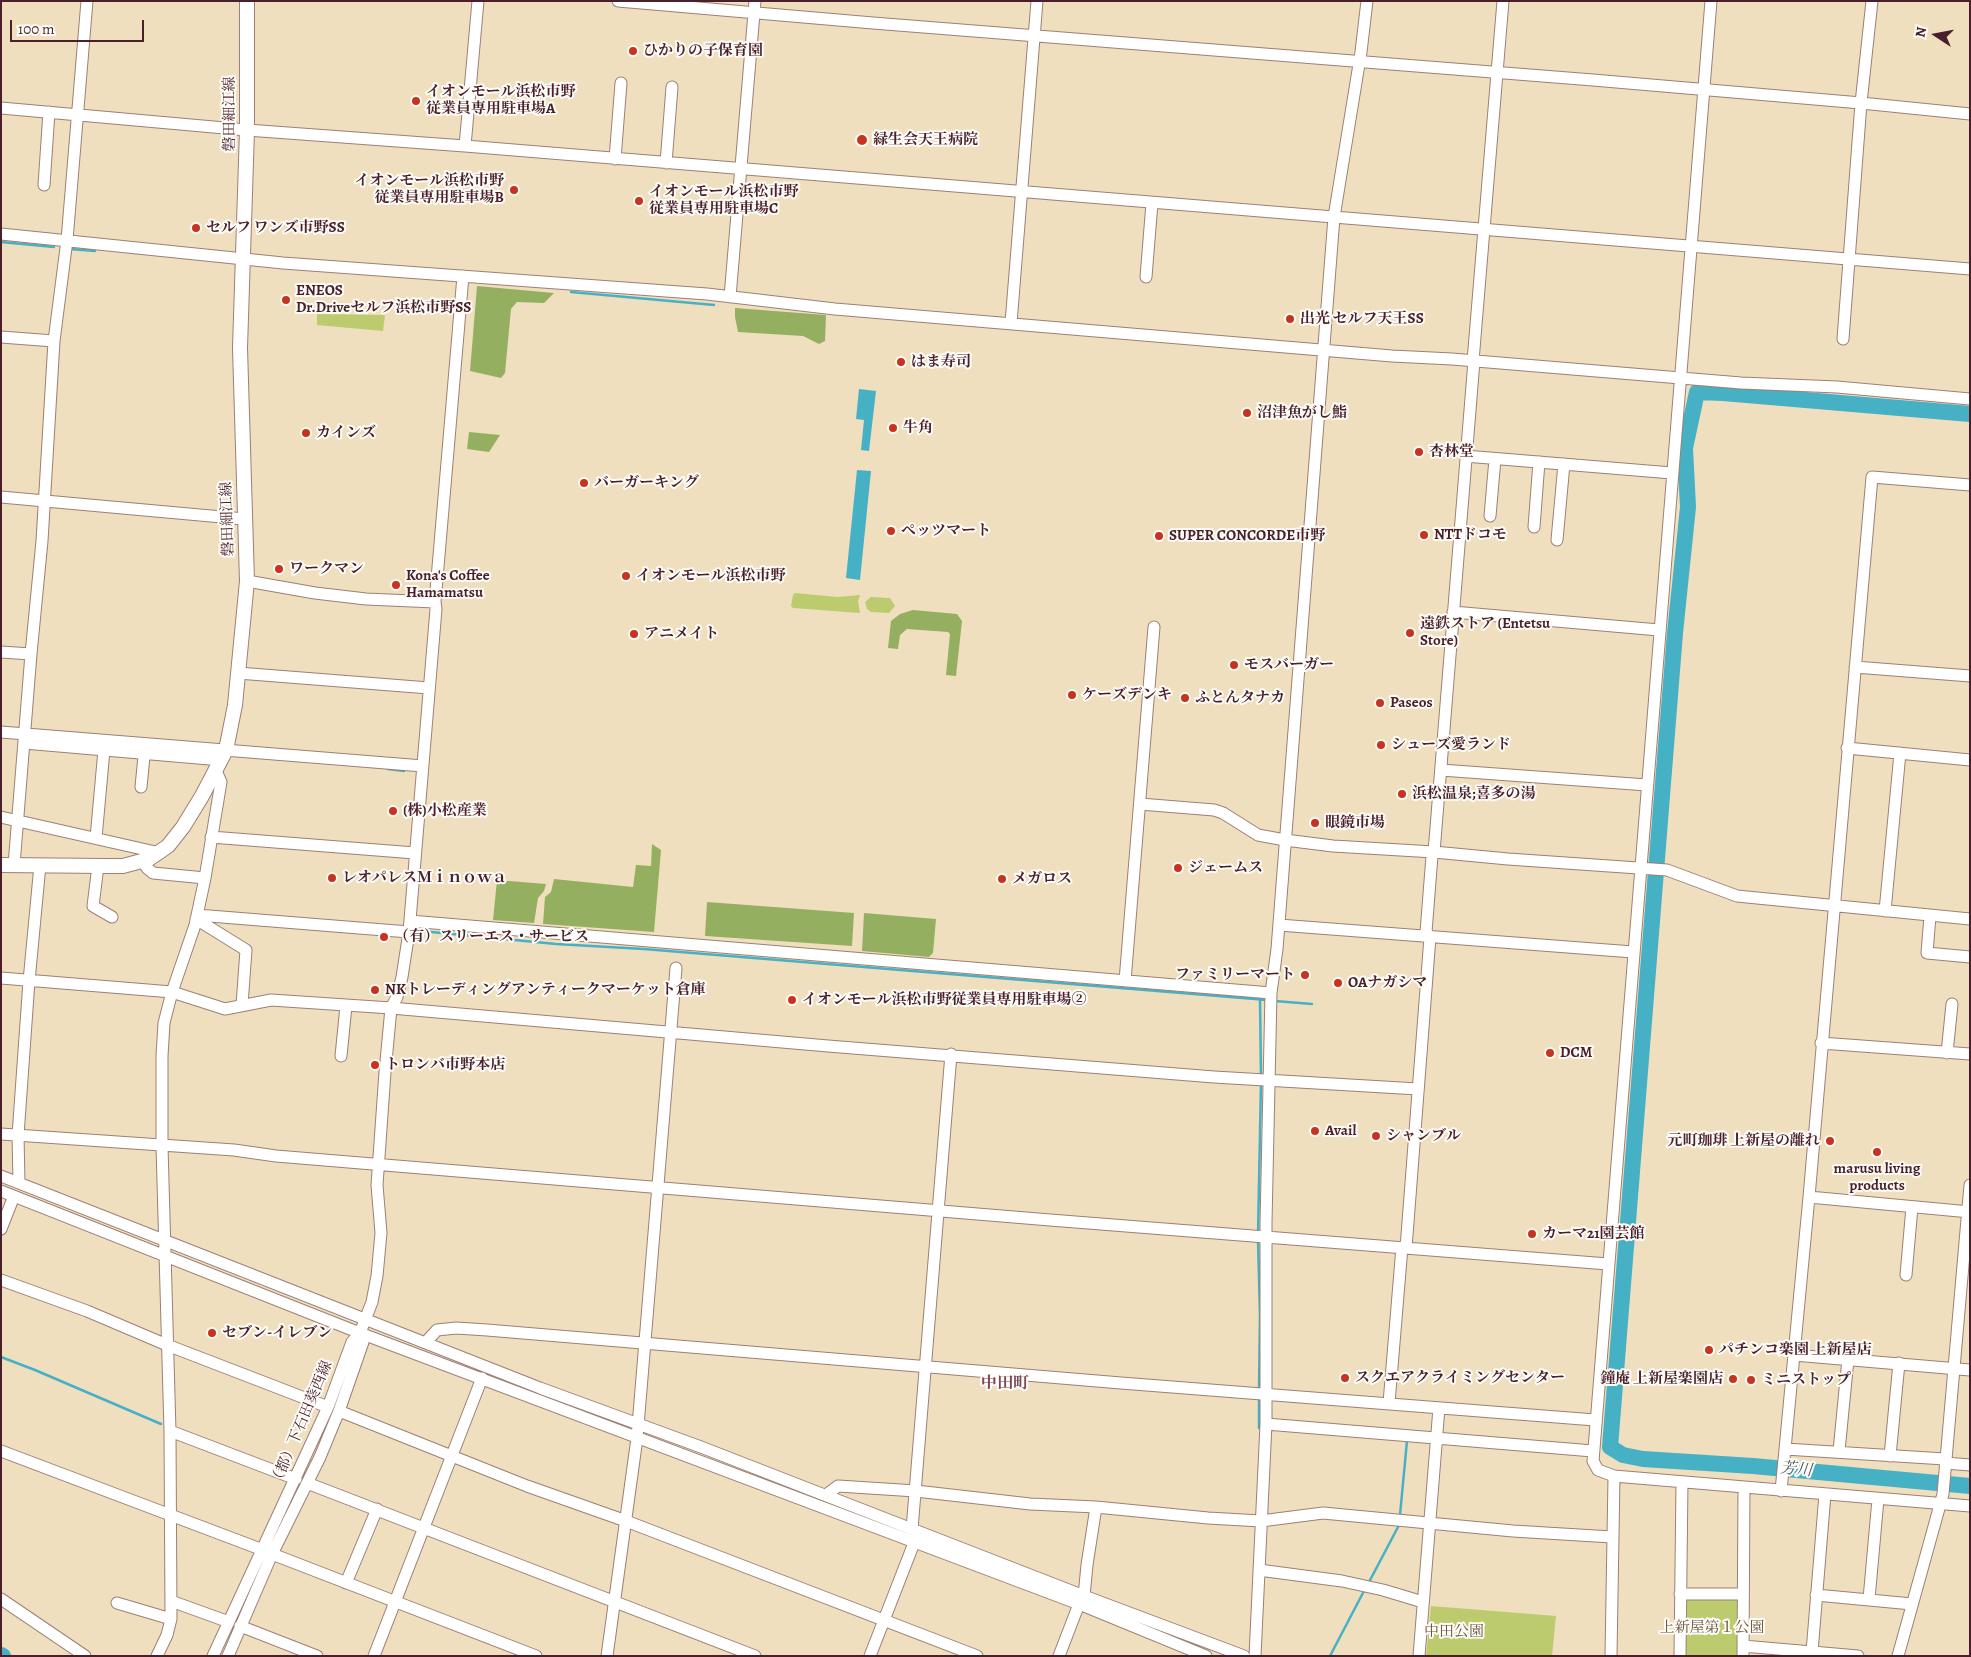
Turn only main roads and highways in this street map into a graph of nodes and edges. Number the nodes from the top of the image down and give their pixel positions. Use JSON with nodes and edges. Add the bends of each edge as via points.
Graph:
{"nodes":[{"id":1,"x":247,"y":1,"type":"edge"},
{"id":2,"x":8,"y":865,"type":"edge"}],
"edges":[{"from":1,"to":2,"type":"main road","name":"磐田細江線","via":[[247,130],[240,348],[247,581],[236,705],[221,760],[190,818],[160,853],[123,866]]}]}
